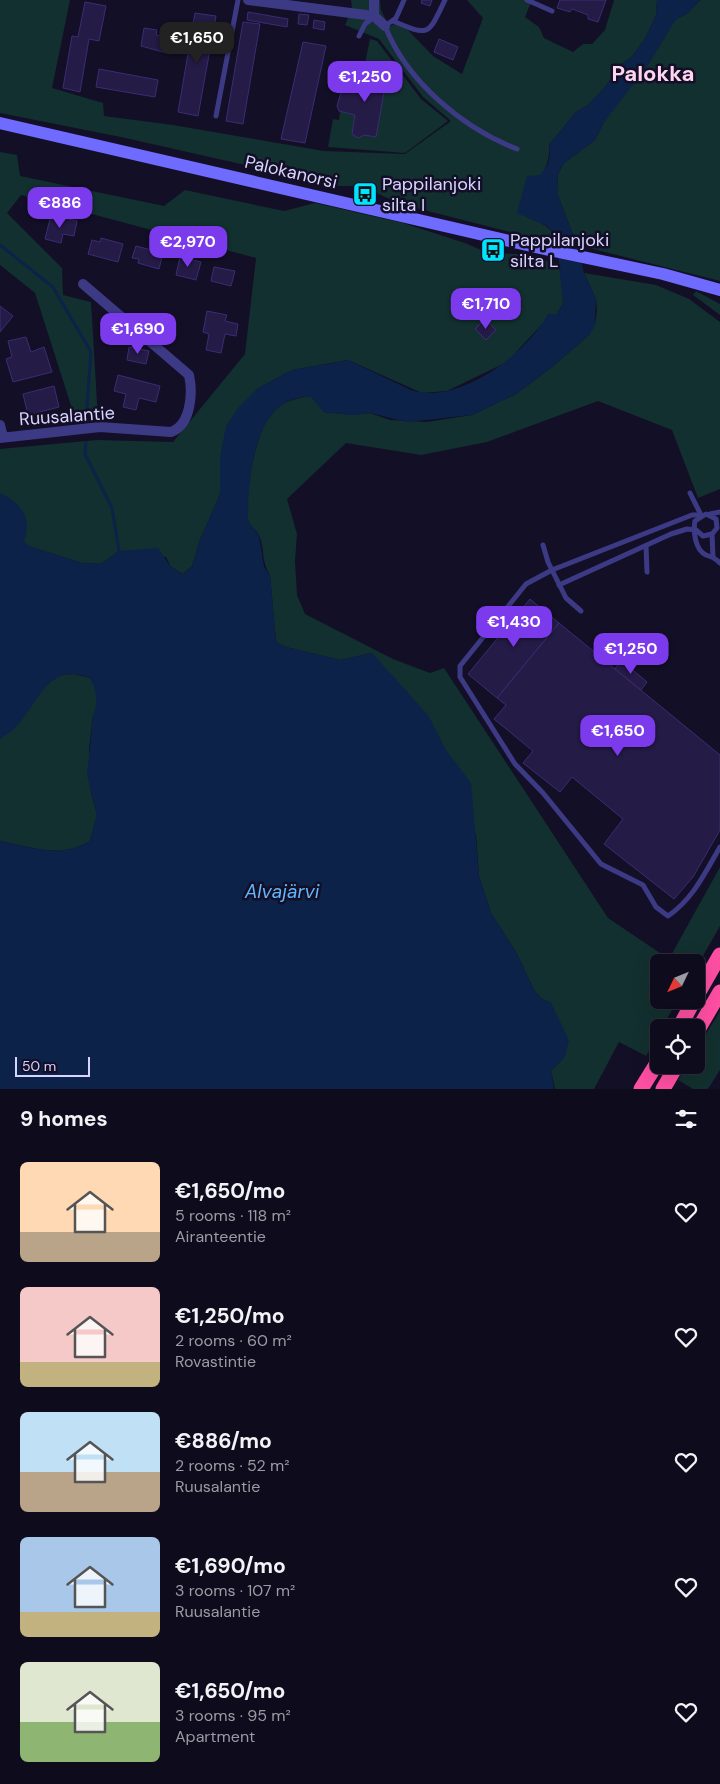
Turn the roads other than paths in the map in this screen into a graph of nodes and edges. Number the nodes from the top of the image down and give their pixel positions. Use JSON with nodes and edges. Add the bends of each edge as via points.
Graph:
{"nodes":[{"id":1,"x":238,"y":0,"type":"edge"},
{"id":2,"x":248,"y":0,"type":"edge"},
{"id":3,"x":374,"y":0,"type":"edge"},
{"id":4,"x":404,"y":0,"type":"edge"},
{"id":5,"x":444,"y":0,"type":"edge"},
{"id":6,"x":527,"y":0,"type":"edge"},
{"id":7,"x":552,"y":11,"type":"dead end"},
{"id":8,"x":374,"y":16,"type":"junction"},
{"id":9,"x":389,"y":24,"type":"junction"},
{"id":10,"x":359,"y":36,"type":"dead end"},
{"id":11,"x":216,"y":116,"type":"dead end"},
{"id":12,"x":0,"y":123,"type":"edge"},
{"id":13,"x":517,"y":149,"type":"dead end"},
{"id":14,"x":83,"y":284,"type":"dead end"},
{"id":15,"x":720,"y":290,"type":"edge"},
{"id":16,"x":0,"y":425,"type":"edge"},
{"id":17,"x":2,"y":438,"type":"edge"},
{"id":18,"x":690,"y":493,"type":"dead end"},
{"id":19,"x":720,"y":512,"type":"edge"},
{"id":20,"x":710,"y":514,"type":"junction"},
{"id":21,"x":701,"y":515,"type":"junction"},
{"id":22,"x":718,"y":527,"type":"edge"},
{"id":23,"x":696,"y":530,"type":"junction"},
{"id":24,"x":712,"y":534,"type":"junction"},
{"id":25,"x":543,"y":545,"type":"dead end"},
{"id":26,"x":646,"y":546,"type":"junction"},
{"id":27,"x":713,"y":556,"type":"junction"},
{"id":28,"x":720,"y":563,"type":"edge"},
{"id":29,"x":552,"y":570,"type":"junction"},
{"id":30,"x":647,"y":572,"type":"dead end"},
{"id":31,"x":559,"y":585,"type":"junction"},
{"id":32,"x":581,"y":611,"type":"dead end"},
{"id":33,"x":720,"y":847,"type":"edge"},
{"id":34,"x":720,"y":955,"type":"edge"},
{"id":35,"x":705,"y":981,"type":"edge"},
{"id":36,"x":720,"y":992,"type":"edge"},
{"id":37,"x":705,"y":1019,"type":"edge"},
{"id":38,"x":650,"y":1074,"type":"edge"},
{"id":39,"x":671,"y":1074,"type":"edge"},
{"id":40,"x":641,"y":1089,"type":"edge"},
{"id":41,"x":662,"y":1089,"type":"edge"}],
"edges":[{"from":1,"to":11,"type":"lane"},
{"from":2,"to":8,"type":"street"},
{"from":3,"to":8,"type":"street"},
{"from":4,"to":9,"type":"lane"},
{"from":5,"to":9,"type":"lane","via":[[432,27],[425,31]]},
{"from":6,"to":7,"type":"lane"},
{"from":8,"to":9,"type":"street"},
{"from":8,"to":10,"type":"lane"},
{"from":9,"to":13,"type":"lane","via":[[391,42],[414,74],[450,110],[496,141]]},
{"from":12,"to":15,"type":"main road","name":"Palokanorsi","via":[[663,274]]},
{"from":14,"to":17,"type":"street","name":"Ruusalantie","via":[[189,375],[192,390],[184,423],[171,432],[100,427]]},
{"from":16,"to":17,"type":"street"},
{"from":18,"to":21,"type":"lane"},
{"from":19,"to":20,"type":"lane"},
{"from":20,"to":21,"type":"lane"},
{"from":20,"to":22,"type":"lane"},
{"from":21,"to":23,"type":"lane","via":[[696,521]]},
{"from":21,"to":29,"type":"lane","via":[[692,515]]},
{"from":22,"to":24,"type":"lane"},
{"from":23,"to":24,"type":"lane","via":[[703,536]]},
{"from":23,"to":26,"type":"lane","via":[[687,529]]},
{"from":23,"to":27,"type":"lane","via":[[698,548]]},
{"from":24,"to":27,"type":"lane"},
{"from":25,"to":29,"type":"lane"},
{"from":26,"to":30,"type":"lane"},
{"from":26,"to":31,"type":"lane"},
{"from":27,"to":28,"type":"lane"},
{"from":29,"to":31,"type":"lane"},
{"from":29,"to":33,"type":"lane","via":[[526,584],[460,666],[460,677],[515,764],[601,864],[643,885],[656,907],[668,916],[681,907],[697,887]]},
{"from":31,"to":32,"type":"lane","via":[[566,598]]},
{"from":34,"to":35,"type":"highway"},
{"from":36,"to":37,"type":"highway"},
{"from":38,"to":40,"type":"highway"},
{"from":39,"to":41,"type":"highway"}]}
